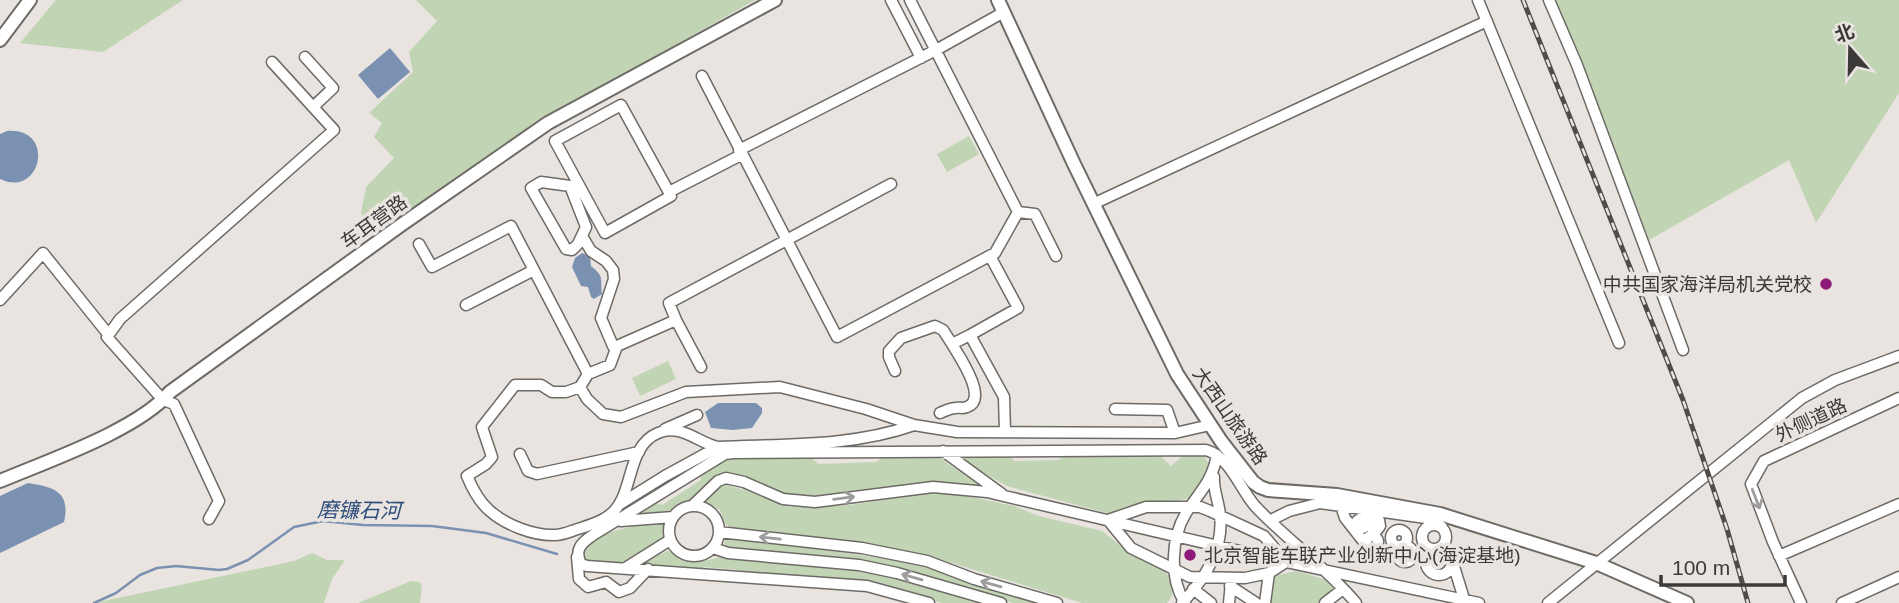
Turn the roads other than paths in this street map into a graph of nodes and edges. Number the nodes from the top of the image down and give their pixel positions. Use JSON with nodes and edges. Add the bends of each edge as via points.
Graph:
{"nodes":[{"id":1,"x":30,"y":0,"type":"edge"},
{"id":2,"x":775,"y":0,"type":"edge"},
{"id":3,"x":891,"y":0,"type":"edge"},
{"id":4,"x":910,"y":0,"type":"edge"},
{"id":5,"x":1478,"y":0,"type":"edge"},
{"id":6,"x":1549,"y":0,"type":"edge"},
{"id":7,"x":1001,"y":6,"type":"edge"},
{"id":8,"x":1487,"y":20,"type":"junction"},
{"id":9,"x":0,"y":40,"type":"edge"},
{"id":10,"x":936,"y":50,"type":"junction"},
{"id":11,"x":305,"y":57,"type":"dead end"},
{"id":12,"x":921,"y":58,"type":"junction"},
{"id":13,"x":272,"y":62,"type":"dead end"},
{"id":14,"x":702,"y":76,"type":"dead end"},
{"id":15,"x":313,"y":107,"type":"junction"},
{"id":16,"x":740,"y":153,"type":"junction"},
{"id":17,"x":891,"y":184,"type":"dead end"},
{"id":18,"x":669,"y":192,"type":"junction"},
{"id":19,"x":1093,"y":204,"type":"junction"},
{"id":20,"x":1018,"y":212,"type":"junction"},
{"id":21,"x":582,"y":236,"type":"junction"},
{"id":22,"x":786,"y":239,"type":"junction"},
{"id":23,"x":419,"y":244,"type":"dead end"},
{"id":24,"x":990,"y":256,"type":"junction"},
{"id":25,"x":1056,"y":256,"type":"dead end"},
{"id":26,"x":534,"y":270,"type":"junction"},
{"id":27,"x":0,"y":300,"type":"edge"},
{"id":28,"x":466,"y":305,"type":"dead end"},
{"id":29,"x":676,"y":320,"type":"junction"},
{"id":30,"x":108,"y":334,"type":"junction"},
{"id":31,"x":970,"y":335,"type":"junction"},
{"id":32,"x":1619,"y":343,"type":"dead end"},
{"id":33,"x":953,"y":344,"type":"junction"},
{"id":34,"x":617,"y":346,"type":"junction"},
{"id":35,"x":1683,"y":350,"type":"dead end"},
{"id":36,"x":1899,"y":356,"type":"edge"},
{"id":37,"x":701,"y":368,"type":"dead end"},
{"id":38,"x":895,"y":371,"type":"dead end"},
{"id":39,"x":588,"y":374,"type":"junction"},
{"id":40,"x":580,"y":387,"type":"junction"},
{"id":41,"x":1899,"y":398,"type":"edge"},
{"id":42,"x":163,"y":400,"type":"junction"},
{"id":43,"x":1115,"y":409,"type":"dead end"},
{"id":44,"x":940,"y":413,"type":"dead end"},
{"id":45,"x":696,"y":415,"type":"dead end"},
{"id":46,"x":914,"y":425,"type":"junction"},
{"id":47,"x":1210,"y":425,"type":"junction"},
{"id":48,"x":1005,"y":432,"type":"junction"},
{"id":49,"x":658,"y":433,"type":"junction"},
{"id":50,"x":1175,"y":433,"type":"junction"},
{"id":51,"x":718,"y":447,"type":"junction"},
{"id":52,"x":943,"y":451,"type":"junction"},
{"id":53,"x":639,"y":452,"type":"junction"},
{"id":54,"x":520,"y":454,"type":"dead end"},
{"id":55,"x":1217,"y":455,"type":"junction"},
{"id":56,"x":1214,"y":469,"type":"junction"},
{"id":57,"x":0,"y":481,"type":"edge"},
{"id":58,"x":1005,"y":496,"type":"junction"},
{"id":59,"x":620,"y":504,"type":"junction"},
{"id":60,"x":1899,"y":504,"type":"edge"},
{"id":61,"x":692,"y":506,"type":"junction"},
{"id":62,"x":1341,"y":506,"type":"junction"},
{"id":63,"x":1190,"y":508,"type":"junction"},
{"id":64,"x":1358,"y":514,"type":"junction"},
{"id":65,"x":1393,"y":514,"type":"junction"},
{"id":66,"x":1221,"y":516,"type":"junction"},
{"id":67,"x":673,"y":517,"type":"junction"},
{"id":68,"x":209,"y":519,"type":"dead end"},
{"id":69,"x":1108,"y":520,"type":"junction"},
{"id":70,"x":1271,"y":520,"type":"junction"},
{"id":71,"x":617,"y":521,"type":"junction"},
{"id":72,"x":1369,"y":524,"type":"dead end"},
{"id":73,"x":1442,"y":527,"type":"junction"},
{"id":74,"x":719,"y":532,"type":"junction"},
{"id":75,"x":1178,"y":536,"type":"junction"},
{"id":76,"x":670,"y":540,"type":"junction"},
{"id":77,"x":1217,"y":545,"type":"junction"},
{"id":78,"x":1367,"y":546,"type":"dead end"},
{"id":79,"x":1402,"y":546,"type":"dead end"},
{"id":80,"x":713,"y":548,"type":"junction"},
{"id":81,"x":1437,"y":549,"type":"junction"},
{"id":82,"x":577,"y":553,"type":"junction"},
{"id":83,"x":1779,"y":556,"type":"junction"},
{"id":84,"x":1452,"y":560,"type":"junction"},
{"id":85,"x":1286,"y":562,"type":"junction"},
{"id":86,"x":1596,"y":563,"type":"junction"},
{"id":87,"x":626,"y":568,"type":"junction"},
{"id":88,"x":1174,"y":568,"type":"junction"},
{"id":89,"x":648,"y":569,"type":"junction"},
{"id":90,"x":1324,"y":569,"type":"junction"},
{"id":91,"x":1269,"y":573,"type":"junction"},
{"id":92,"x":1899,"y":577,"type":"edge"},
{"id":93,"x":1202,"y":578,"type":"junction"},
{"id":94,"x":1231,"y":582,"type":"junction"},
{"id":95,"x":1194,"y":589,"type":"junction"},
{"id":96,"x":1343,"y":589,"type":"junction"},
{"id":97,"x":1464,"y":600,"type":"junction"},
{"id":98,"x":1351,"y":601,"type":"edge"},
{"id":99,"x":929,"y":603,"type":"edge"},
{"id":100,"x":1001,"y":603,"type":"edge"},
{"id":101,"x":1057,"y":603,"type":"edge"},
{"id":102,"x":1183,"y":603,"type":"edge"},
{"id":103,"x":1211,"y":603,"type":"edge"},
{"id":104,"x":1229,"y":603,"type":"edge"},
{"id":105,"x":1255,"y":603,"type":"edge"},
{"id":106,"x":1265,"y":603,"type":"edge"},
{"id":107,"x":1325,"y":603,"type":"edge"},
{"id":108,"x":1479,"y":603,"type":"edge"},
{"id":109,"x":1548,"y":603,"type":"edge"},
{"id":110,"x":1687,"y":603,"type":"edge"},
{"id":111,"x":1801,"y":603,"type":"edge"},
{"id":112,"x":1842,"y":603,"type":"edge"}],
"edges":[{"from":1,"to":9,"type":"street"},
{"from":2,"to":42,"type":"street","name":"车耳营路","via":[[548,123]]},
{"from":3,"to":12,"type":"street"},
{"from":4,"to":10,"type":"street"},
{"from":5,"to":8,"type":"street"},
{"from":6,"to":35,"type":"street"},
{"from":7,"to":10,"type":"street"},
{"from":7,"to":19,"type":"street","name":"大西山旅游路"},
{"from":8,"to":19,"type":"street"},
{"from":8,"to":32,"type":"street"},
{"from":10,"to":12,"type":"street"},
{"from":10,"to":20,"type":"street"},
{"from":11,"to":15,"type":"street","via":[[333,88]]},
{"from":12,"to":16,"type":"street"},
{"from":13,"to":15,"type":"street"},
{"from":14,"to":16,"type":"street"},
{"from":15,"to":30,"type":"street","via":[[334,130]]},
{"from":16,"to":18,"type":"street"},
{"from":16,"to":22,"type":"street"},
{"from":17,"to":22,"type":"street"},
{"from":18,"to":18,"type":"street","via":[[621,105],[555,141],[606,233],[671,197]]},
{"from":19,"to":47,"type":"street","name":"大西山旅游路","via":[[1177,374]]},
{"from":20,"to":24,"type":"street"},
{"from":20,"to":25,"type":"street","via":[[1035,214]]},
{"from":21,"to":21,"type":"street","via":[[586,227],[570,186],[541,182],[531,188],[566,249],[572,250]]},
{"from":21,"to":34,"type":"street","via":[[612,270],[614,279],[601,318]]},
{"from":22,"to":24,"type":"street","via":[[837,337]]},
{"from":22,"to":29,"type":"street","via":[[669,303]]},
{"from":23,"to":26,"type":"street","via":[[432,267],[511,226]]},
{"from":24,"to":31,"type":"street","via":[[1018,308]]},
{"from":26,"to":28,"type":"street"},
{"from":26,"to":39,"type":"street"},
{"from":27,"to":30,"type":"street","via":[[43,253]]},
{"from":29,"to":34,"type":"street"},
{"from":29,"to":37,"type":"street"},
{"from":30,"to":42,"type":"street","via":[[109,341]]},
{"from":31,"to":33,"type":"street"},
{"from":31,"to":48,"type":"street","via":[[1004,397]]},
{"from":33,"to":38,"type":"street","via":[[935,326],[901,338],[888,351]]},
{"from":33,"to":44,"type":"street","via":[[975,394],[968,407]]},
{"from":34,"to":39,"type":"street","via":[[610,365]]},
{"from":36,"to":86,"type":"street","via":[[1801,398]]},
{"from":39,"to":40,"type":"street"},
{"from":40,"to":46,"type":"street","via":[[603,414],[621,417],[686,392],[780,387]]},
{"from":40,"to":59,"type":"street","via":[[552,392],[541,385],[515,385],[482,427],[492,457],[467,476],[490,511],[521,529],[545,534],[566,533],[598,522]]},
{"from":41,"to":83,"type":"street","name":"外侧道路","one_way":true,"via":[[1764,461],[1751,484]]},
{"from":42,"to":57,"type":"street","name":"车耳营路","via":[[94,441]]},
{"from":42,"to":68,"type":"street","via":[[174,404],[219,501]]},
{"from":43,"to":50,"type":"street","via":[[1167,410]]},
{"from":45,"to":49,"type":"street"},
{"from":46,"to":48,"type":"street","via":[[957,432]]},
{"from":46,"to":51,"type":"street","via":[[857,440]]},
{"from":47,"to":50,"type":"street"},
{"from":47,"to":86,"type":"street","name":"大西山旅游路","via":[[1253,482],[1268,490],[1337,495],[1440,514]]},
{"from":48,"to":50,"type":"street"},
{"from":49,"to":51,"type":"street","via":[[692,434]]},
{"from":49,"to":53,"type":"street"},
{"from":51,"to":59,"type":"street"},
{"from":52,"to":55,"type":"street","via":[[1206,450]]},
{"from":52,"to":58,"type":"street"},
{"from":52,"to":71,"type":"street","via":[[725,454]]},
{"from":53,"to":54,"type":"street","via":[[537,474],[528,471]]},
{"from":53,"to":59,"type":"street"},
{"from":55,"to":56,"type":"street"},
{"from":55,"to":70,"type":"street"},
{"from":56,"to":63,"type":"street"},
{"from":56,"to":66,"type":"street","via":[[1213,487]]},
{"from":61,"to":58,"type":"street","one_way":true,"via":[[726,478],[783,499],[815,502],[933,487]]},
{"from":58,"to":69,"type":"street"},
{"from":60,"to":83,"type":"street"},
{"from":61,"to":67,"type":"street"},
{"from":61,"to":74,"type":"street","via":[[714,515]]},
{"from":62,"to":64,"type":"street"},
{"from":62,"to":70,"type":"street","via":[[1320,503]]},
{"from":62,"to":78,"type":"street"},
{"from":63,"to":66,"type":"street"},
{"from":63,"to":69,"type":"street","via":[[1146,507]]},
{"from":63,"to":75,"type":"street"},
{"from":64,"to":65,"type":"street"},
{"from":64,"to":72,"type":"street","via":[[1360,527]]},
{"from":65,"to":73,"type":"street","via":[[1433,519]]},
{"from":65,"to":79,"type":"street","via":[[1390,541]]},
{"from":66,"to":77,"type":"street"},
{"from":66,"to":85,"type":"street","via":[[1264,536]]},
{"from":67,"to":71,"type":"street"},
{"from":67,"to":76,"type":"street"},
{"from":69,"to":75,"type":"street"},
{"from":69,"to":88,"type":"street","via":[[1131,548]]},
{"from":70,"to":90,"type":"street"},
{"from":71,"to":82,"type":"street","via":[[584,541]]},
{"from":73,"to":81,"type":"street","via":[[1446,540]]},
{"from":73,"to":81,"type":"street","via":[[1428,526],[1422,535],[1426,546]]},
{"from":74,"to":80,"type":"street"},
{"from":101,"to":74,"type":"street","one_way":true,"via":[[927,561],[862,548]]},
{"from":75,"to":77,"type":"street"},
{"from":75,"to":88,"type":"street"},
{"from":76,"to":80,"type":"street","via":[[674,548],[689,556]]},
{"from":76,"to":87,"type":"street"},
{"from":77,"to":85,"type":"street"},
{"from":77,"to":93,"type":"street"},
{"from":100,"to":80,"type":"street","one_way":true,"via":[[859,565]]},
{"from":81,"to":84,"type":"street"},
{"from":81,"to":84,"type":"street","via":[[1426,562],[1432,573],[1444,574]]},
{"from":82,"to":87,"type":"street","via":[[581,564],[587,566]]},
{"from":82,"to":89,"type":"street","via":[[577,575],[588,587],[606,582],[619,592],[626,591]]},
{"from":83,"to":111,"type":"street","name":"外侧道路"},
{"from":84,"to":97,"type":"street"},
{"from":85,"to":90,"type":"street"},
{"from":85,"to":91,"type":"street"},
{"from":86,"to":109,"type":"street"},
{"from":86,"to":110,"type":"street","name":"大西山旅游路"},
{"from":87,"to":89,"type":"street"},
{"from":88,"to":93,"type":"street"},
{"from":88,"to":102,"type":"street"},
{"from":89,"to":99,"type":"street","via":[[867,586]]},
{"from":90,"to":96,"type":"street"},
{"from":90,"to":97,"type":"street"},
{"from":91,"to":94,"type":"street"},
{"from":91,"to":106,"type":"street"},
{"from":92,"to":112,"type":"street"},
{"from":93,"to":94,"type":"street"},
{"from":93,"to":95,"type":"street"},
{"from":94,"to":104,"type":"street"},
{"from":94,"to":105,"type":"street"},
{"from":95,"to":102,"type":"street"},
{"from":95,"to":103,"type":"street"},
{"from":96,"to":98,"type":"street"},
{"from":96,"to":107,"type":"street"},
{"from":97,"to":108,"type":"street"}]}
